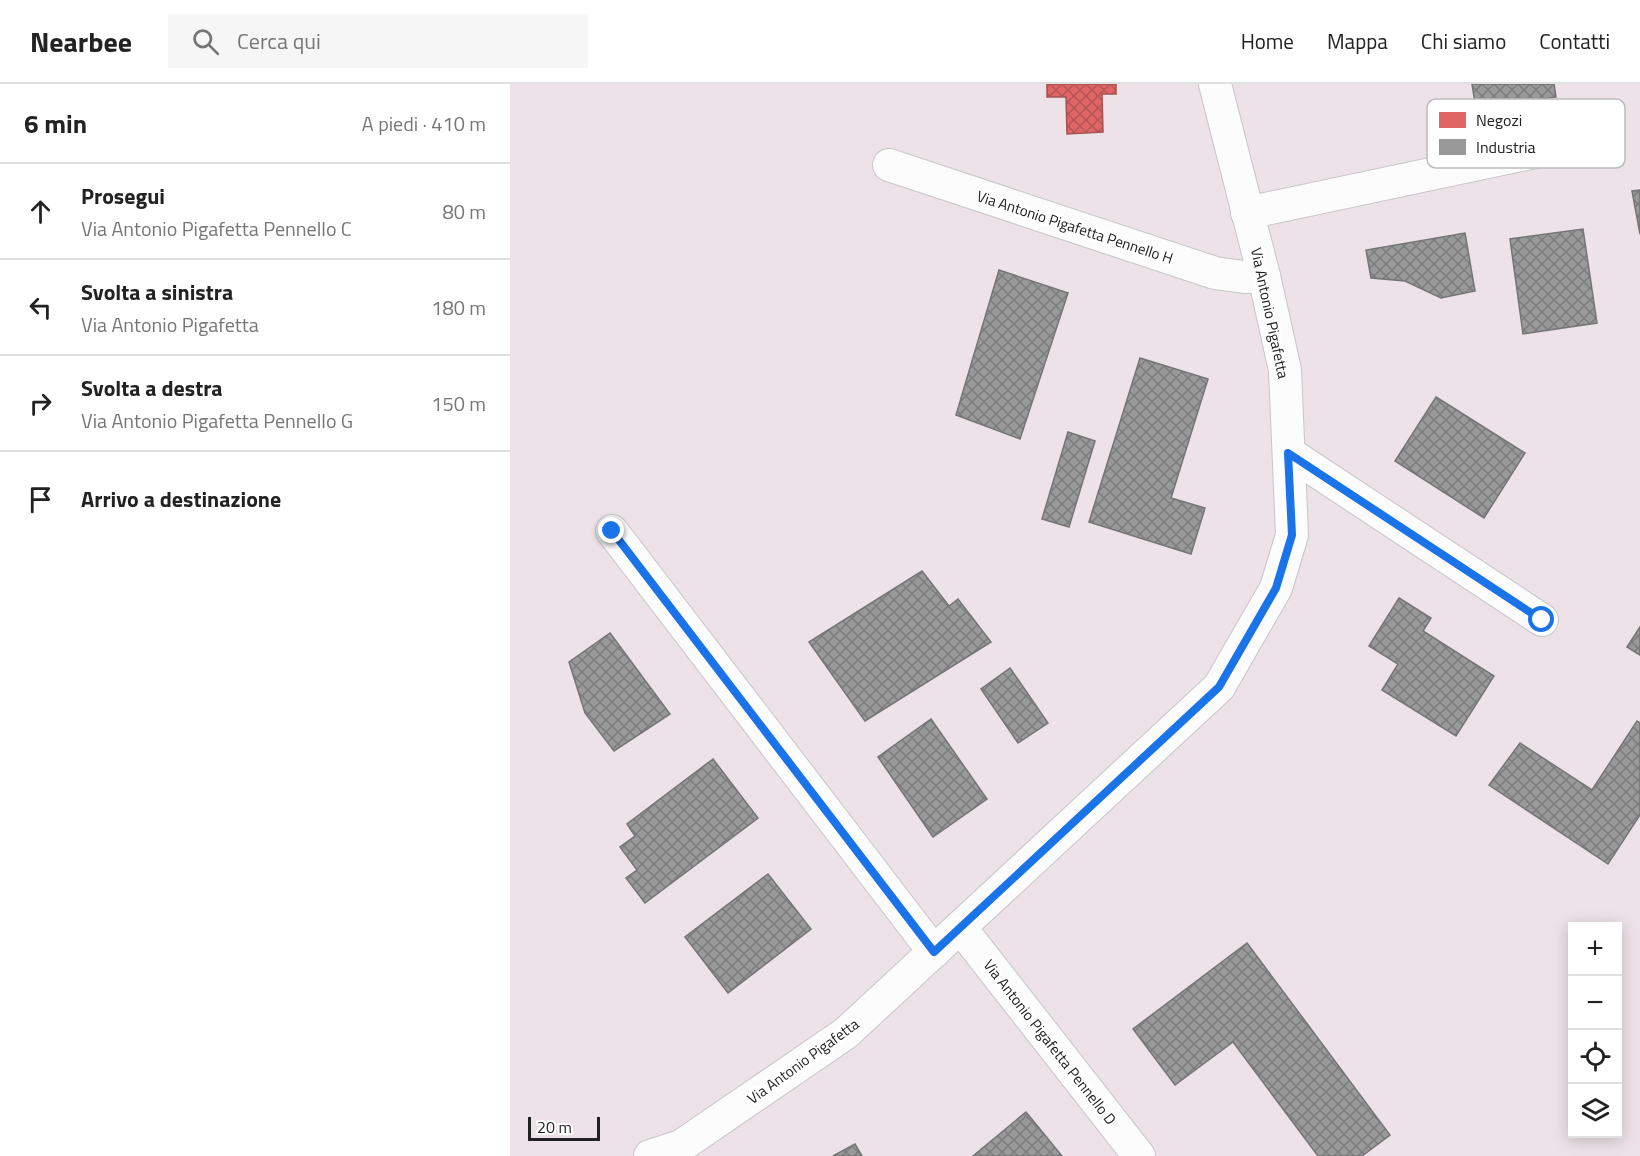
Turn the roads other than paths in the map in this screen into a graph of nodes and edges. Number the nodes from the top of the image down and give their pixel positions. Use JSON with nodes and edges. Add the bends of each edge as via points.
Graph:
{"nodes":[{"id":1,"x":1215,"y":84,"type":"edge"},
{"id":2,"x":889,"y":165,"type":"dead end"},
{"id":3,"x":1459,"y":168,"type":"edge"},
{"id":4,"x":1247,"y":213,"type":"junction"},
{"id":5,"x":1264,"y":276,"type":"junction"},
{"id":6,"x":1288,"y":453,"type":"junction"},
{"id":7,"x":612,"y":531,"type":"dead end"},
{"id":8,"x":1542,"y":620,"type":"dead end"},
{"id":9,"x":960,"y":927,"type":"junction"},
{"id":10,"x":934,"y":952,"type":"junction"},
{"id":11,"x":650,"y":1156,"type":"edge"},
{"id":12,"x":1139,"y":1156,"type":"edge"}],
"edges":[{"from":1,"to":4,"type":"street","name":"Via Antonio Pigafetta"},
{"from":2,"to":5,"type":"street","name":"Via Antonio Pigafetta Pennello H","via":[[1215,273]]},
{"from":3,"to":4,"type":"street"},
{"from":4,"to":5,"type":"street","name":"Via Antonio Pigafetta"},
{"from":5,"to":6,"type":"street","name":"Via Antonio Pigafetta","via":[[1285,370]]},
{"from":6,"to":8,"type":"street"},
{"from":6,"to":9,"type":"street","name":"Via Antonio Pigafetta","via":[[1292,535],[1276,588],[1219,687]]},
{"from":7,"to":10,"type":"street"},
{"from":9,"to":10,"type":"street","name":"Via Antonio Pigafetta"},
{"from":9,"to":12,"type":"street","name":"Via Antonio Pigafetta Pennello D"},
{"from":10,"to":11,"type":"street","name":"Via Antonio Pigafetta","via":[[846,1033],[681,1146]]}]}
